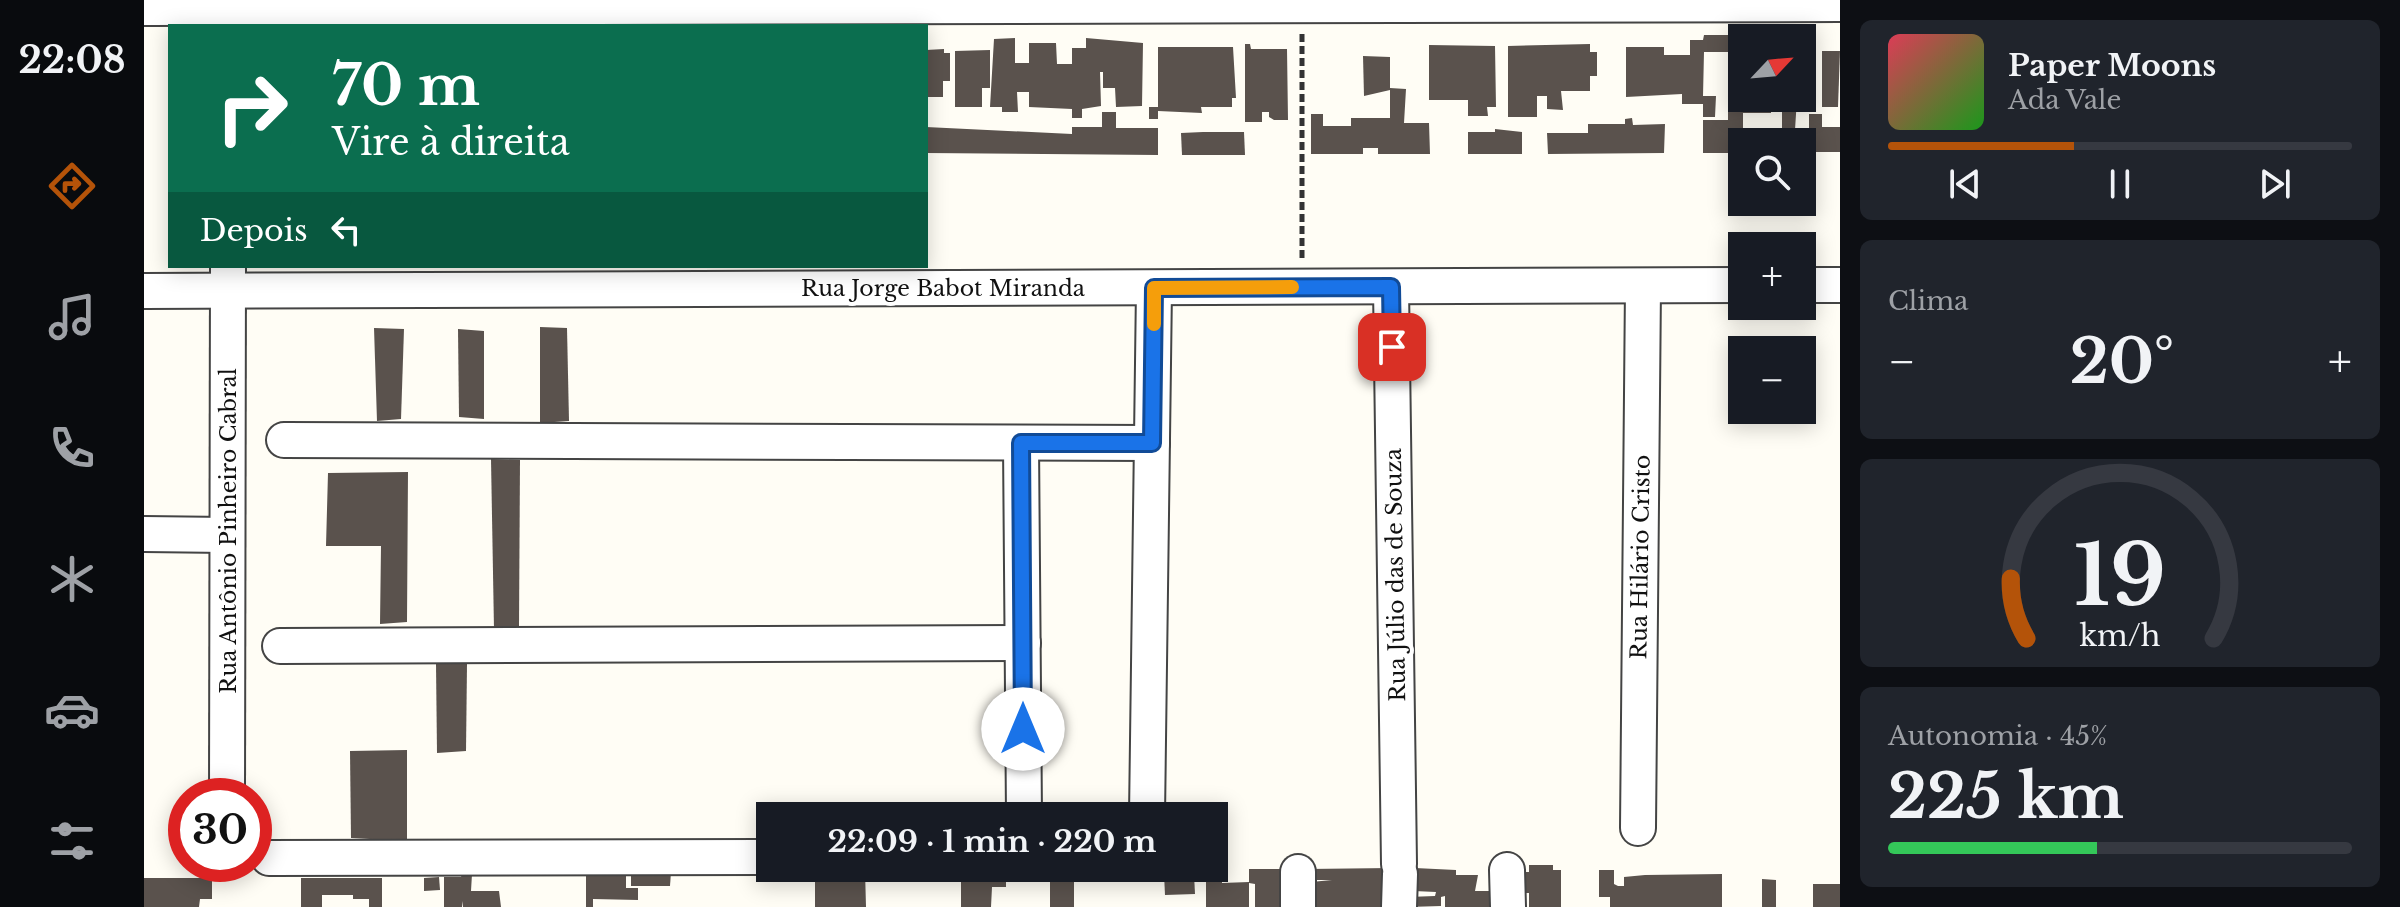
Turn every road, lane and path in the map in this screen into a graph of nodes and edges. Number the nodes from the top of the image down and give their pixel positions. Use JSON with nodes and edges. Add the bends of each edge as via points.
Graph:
{"nodes":[{"id":1,"x":1613,"y":2,"type":"edge"},
{"id":2,"x":1008,"y":3,"type":"edge"},
{"id":3,"x":1302,"y":3,"type":"edge"},
{"id":4,"x":1840,"y":4,"type":"edge"},
{"id":5,"x":144,"y":8,"type":"edge"},
{"id":6,"x":226,"y":11,"type":"edge"},
{"id":7,"x":729,"y":11,"type":"edge"},
{"id":8,"x":228,"y":278,"type":"edge"},
{"id":9,"x":734,"y":278,"type":"edge"},
{"id":10,"x":1728,"y":285,"type":"edge"},
{"id":11,"x":1816,"y":285,"type":"edge"},
{"id":12,"x":1840,"y":285,"type":"edge"},
{"id":13,"x":1643,"y":286,"type":"junction"},
{"id":14,"x":1302,"y":287,"type":"junction"},
{"id":15,"x":1391,"y":287,"type":"junction"},
{"id":16,"x":1154,"y":288,"type":"junction"},
{"id":17,"x":144,"y":291,"type":"edge"},
{"id":18,"x":284,"y":440,"type":"dead end"},
{"id":19,"x":1021,"y":443,"type":"junction"},
{"id":20,"x":1152,"y":443,"type":"junction"},
{"id":21,"x":144,"y":534,"type":"edge"},
{"id":22,"x":227,"y":535,"type":"junction"},
{"id":23,"x":1023,"y":643,"type":"junction"},
{"id":24,"x":280,"y":646,"type":"dead end"},
{"id":25,"x":227,"y":778,"type":"edge"},
{"id":26,"x":1024,"y":802,"type":"edge"},
{"id":27,"x":1147,"y":802,"type":"edge"},
{"id":28,"x":1638,"y":828,"type":"dead end"},
{"id":29,"x":756,"y":857,"type":"edge"},
{"id":30,"x":272,"y":858,"type":"edge"},
{"id":31,"x":1507,"y":870,"type":"dead end"},
{"id":32,"x":1298,"y":872,"type":"dead end"},
{"id":33,"x":1399,"y":882,"type":"edge"},
{"id":34,"x":1298,"y":907,"type":"edge"},
{"id":35,"x":1508,"y":907,"type":"edge"}],
"edges":[{"from":1,"to":3,"type":"street"},
{"from":1,"to":4,"type":"street"},
{"from":2,"to":3,"type":"street"},
{"from":2,"to":7,"type":"street"},
{"from":3,"to":14,"type":"path"},
{"from":5,"to":6,"type":"street"},
{"from":6,"to":7,"type":"street"},
{"from":8,"to":9,"type":"street","name":"Rua Jorge Babot Miranda"},
{"from":8,"to":17,"type":"street","name":"Rua Jorge Babot Miranda"},
{"from":8,"to":22,"type":"street","name":"Rua Antônio Pinheiro Cabral"},
{"from":9,"to":16,"type":"street","name":"Rua Jorge Babot Miranda"},
{"from":10,"to":13,"type":"street","name":"Rua Jorge Babot Miranda"},
{"from":11,"to":12,"type":"street"},
{"from":13,"to":15,"type":"street","name":"Rua Jorge Babot Miranda"},
{"from":13,"to":28,"type":"street","name":"Rua Hilário Cristo"},
{"from":14,"to":15,"type":"street","name":"Rua Jorge Babot Miranda"},
{"from":14,"to":16,"type":"street","name":"Rua Jorge Babot Miranda"},
{"from":15,"to":33,"type":"street","name":"Rua Júlio das de Souza"},
{"from":16,"to":20,"type":"street"},
{"from":18,"to":19,"type":"street"},
{"from":19,"to":20,"type":"street"},
{"from":19,"to":23,"type":"street"},
{"from":20,"to":27,"type":"street"},
{"from":21,"to":22,"type":"street"},
{"from":22,"to":25,"type":"street","name":"Rua Antônio Pinheiro Cabral"},
{"from":23,"to":24,"type":"street"},
{"from":23,"to":26,"type":"street"},
{"from":29,"to":30,"type":"street"},
{"from":31,"to":35,"type":"street"},
{"from":32,"to":34,"type":"street"}]}
